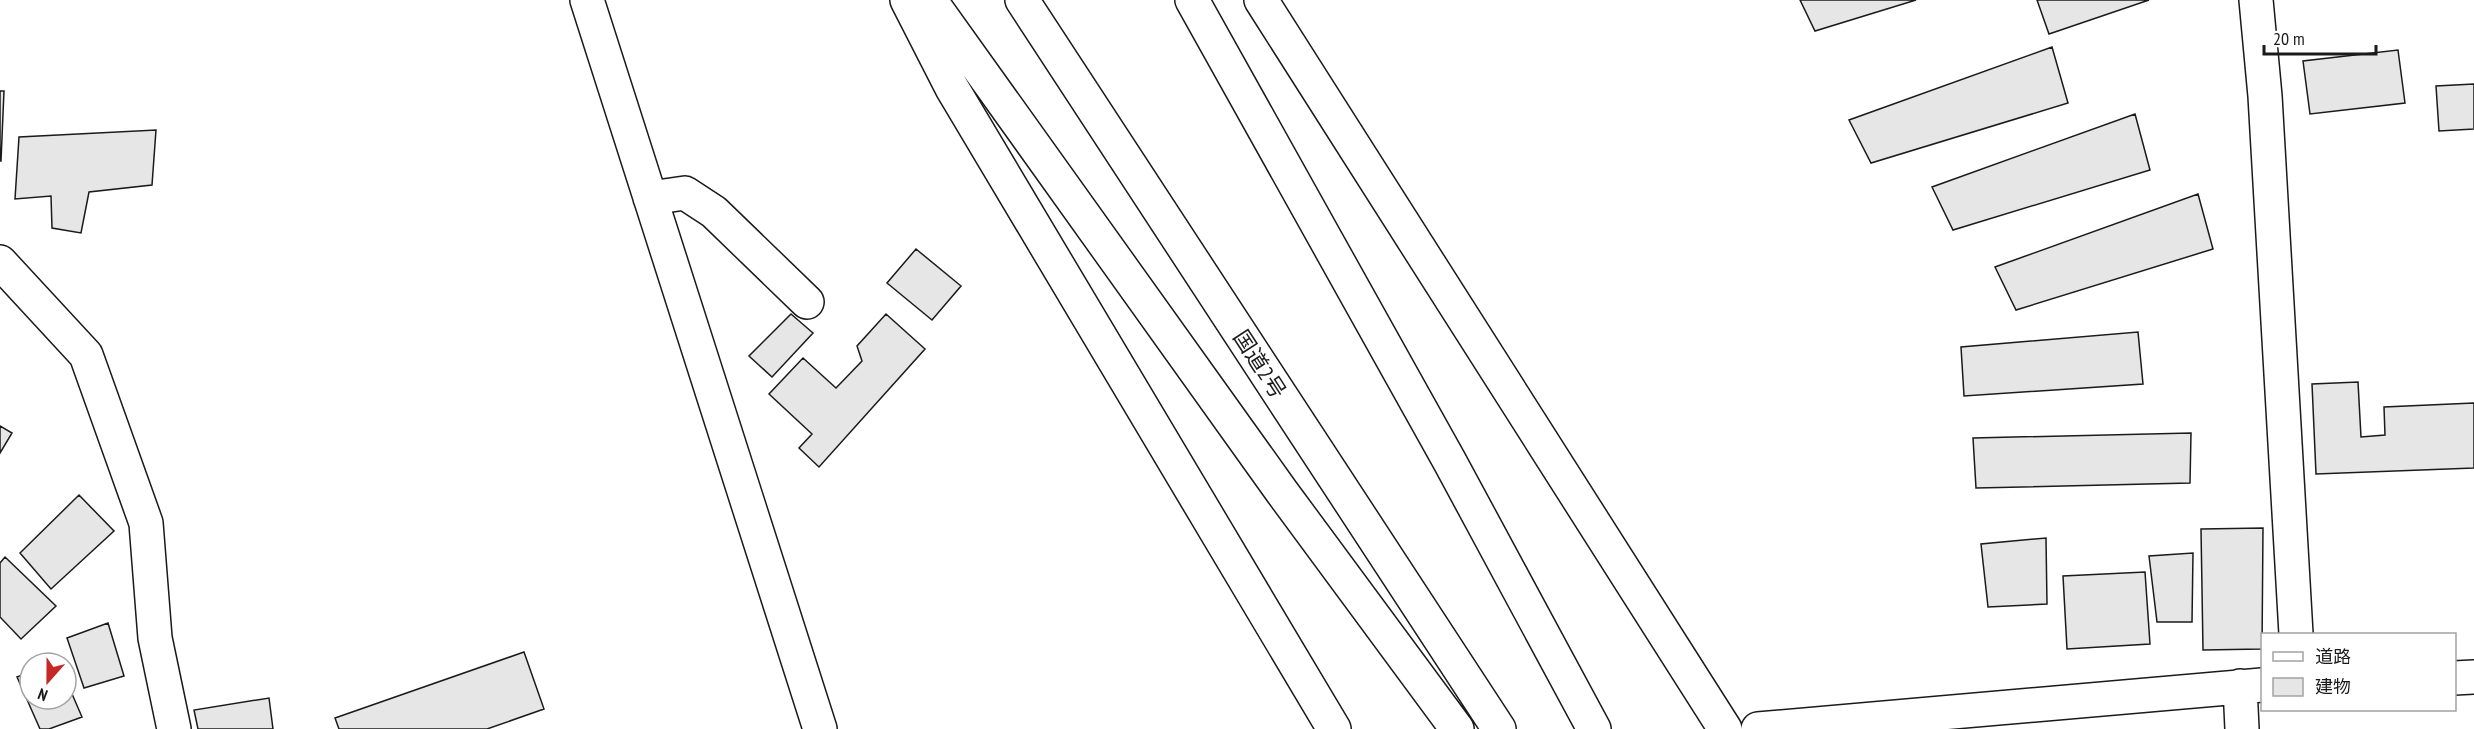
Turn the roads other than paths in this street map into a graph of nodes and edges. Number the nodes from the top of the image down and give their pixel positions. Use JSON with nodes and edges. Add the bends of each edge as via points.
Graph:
{"nodes":[{"id":1,"x":587,"y":0,"type":"edge"},
{"id":2,"x":907,"y":0,"type":"edge"},
{"id":3,"x":930,"y":0,"type":"edge"},
{"id":4,"x":1022,"y":0,"type":"edge"},
{"id":5,"x":1192,"y":0,"type":"edge"},
{"id":6,"x":1261,"y":0,"type":"edge"},
{"id":7,"x":2256,"y":0,"type":"edge"},
{"id":8,"x":650,"y":198,"type":"junction"},
{"id":9,"x":0,"y":262,"type":"edge"},
{"id":10,"x":807,"y":302,"type":"dead end"},
{"id":11,"x":2296,"y":633,"type":"edge"},
{"id":12,"x":2474,"y":677,"type":"edge"},
{"id":13,"x":2456,"y":678,"type":"edge"},
{"id":14,"x":2251,"y":685,"type":"edge"},
{"id":15,"x":174,"y":729,"type":"edge"},
{"id":16,"x":820,"y":729,"type":"edge"},
{"id":17,"x":1334,"y":729,"type":"edge"},
{"id":18,"x":1458,"y":729,"type":"edge"},
{"id":19,"x":1499,"y":729,"type":"edge"},
{"id":20,"x":1594,"y":729,"type":"edge"},
{"id":21,"x":1725,"y":729,"type":"edge"},
{"id":22,"x":1758,"y":729,"type":"edge"},
{"id":23,"x":2242,"y":729,"type":"edge"}],
"edges":[{"from":1,"to":8,"type":"main road"},
{"from":2,"to":17,"type":"main road","via":[[952,88]]},
{"from":3,"to":18,"type":"main road","via":[[1282,492]]},
{"from":4,"to":19,"type":"main road","name":"国道2号"},
{"from":5,"to":20,"type":"main road"},
{"from":6,"to":21,"type":"main road"},
{"from":7,"to":11,"type":"main road"},
{"from":8,"to":10,"type":"main road","via":[[685,193],[714,212]]},
{"from":8,"to":16,"type":"main road"},
{"from":9,"to":15,"type":"main road","via":[[86,355],[146,523],[155,638]]},
{"from":12,"to":13,"type":"main road"},
{"from":14,"to":22,"type":"main road"},
{"from":14,"to":23,"type":"main road"}]}
